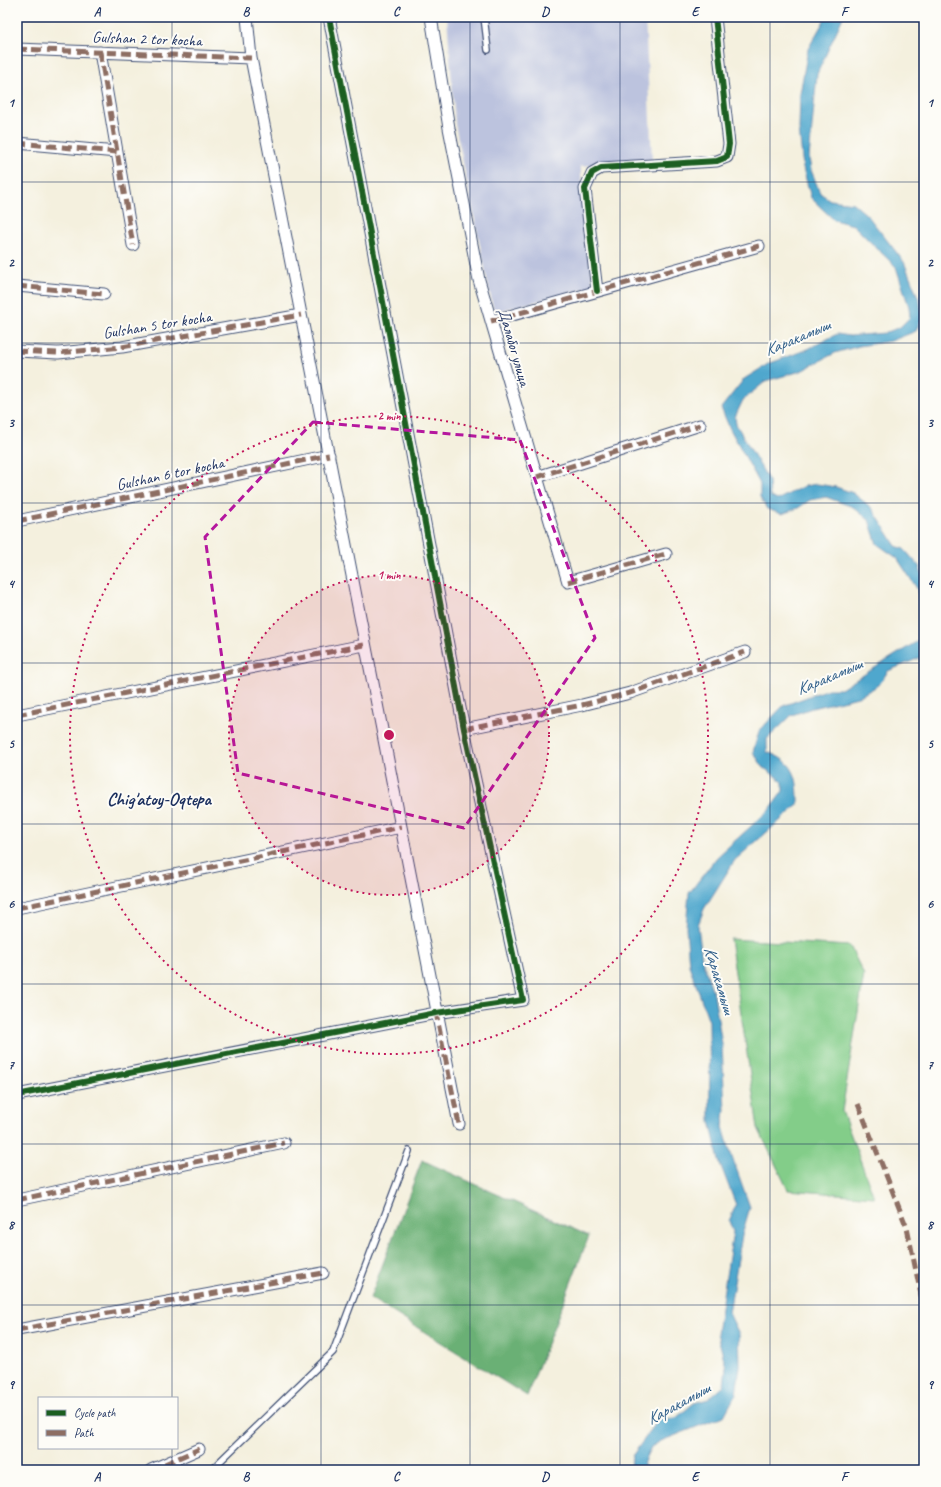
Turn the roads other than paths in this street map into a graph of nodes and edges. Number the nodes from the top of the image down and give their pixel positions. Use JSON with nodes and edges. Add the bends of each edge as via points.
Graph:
{"nodes":[{"id":1,"x":247,"y":17,"type":"edge"},
{"id":2,"x":329,"y":17,"type":"edge"},
{"id":3,"x":431,"y":17,"type":"edge"},
{"id":4,"x":484,"y":17,"type":"edge"},
{"id":5,"x":716,"y":17,"type":"edge"},
{"id":6,"x":17,"y":49,"type":"edge"},
{"id":7,"x":488,"y":50,"type":"dead end"},
{"id":8,"x":100,"y":52,"type":"junction"},
{"id":9,"x":251,"y":58,"type":"junction"},
{"id":10,"x":17,"y":143,"type":"edge"},
{"id":11,"x":117,"y":152,"type":"junction"},
{"id":12,"x":133,"y":245,"type":"dead end"},
{"id":13,"x":759,"y":246,"type":"dead end"},
{"id":14,"x":17,"y":286,"type":"edge"},
{"id":15,"x":597,"y":291,"type":"junction"},
{"id":16,"x":104,"y":294,"type":"dead end"},
{"id":17,"x":301,"y":314,"type":"junction"},
{"id":18,"x":491,"y":322,"type":"junction"},
{"id":19,"x":17,"y":351,"type":"edge"},
{"id":20,"x":700,"y":425,"type":"dead end"},
{"id":21,"x":329,"y":455,"type":"junction"},
{"id":22,"x":537,"y":477,"type":"junction"},
{"id":23,"x":17,"y":521,"type":"edge"},
{"id":24,"x":666,"y":554,"type":"dead end"},
{"id":25,"x":364,"y":645,"type":"junction"},
{"id":26,"x":744,"y":652,"type":"dead end"},
{"id":27,"x":17,"y":715,"type":"edge"},
{"id":28,"x":464,"y":729,"type":"junction"},
{"id":29,"x":401,"y":828,"type":"junction"},
{"id":30,"x":17,"y":908,"type":"edge"},
{"id":31,"x":436,"y":1013,"type":"junction"},
{"id":32,"x":17,"y":1095,"type":"edge"},
{"id":33,"x":459,"y":1124,"type":"dead end"},
{"id":34,"x":284,"y":1143,"type":"dead end"},
{"id":35,"x":409,"y":1151,"type":"dead end"},
{"id":36,"x":17,"y":1200,"type":"edge"},
{"id":37,"x":323,"y":1272,"type":"dead end"},
{"id":38,"x":17,"y":1330,"type":"edge"},
{"id":39,"x":199,"y":1449,"type":"dead end"},
{"id":40,"x":150,"y":1470,"type":"edge"},
{"id":41,"x":211,"y":1470,"type":"edge"}],
"edges":[{"from":1,"to":9,"type":"street"},
{"from":2,"to":28,"type":"street"},
{"from":3,"to":18,"type":"street","name":"Далабог улица","via":[[449,128],[479,280]]},
{"from":4,"to":7,"type":"lane"},
{"from":5,"to":15,"type":"street","via":[[729,144],[727,157],[717,161],[601,168],[592,173],[585,189]]},
{"from":6,"to":8,"type":"street","name":"Gulshan 2 tor kocha"},
{"from":8,"to":9,"type":"street","name":"Gulshan 2 tor kocha"},
{"from":8,"to":11,"type":"street"},
{"from":9,"to":17,"type":"street"},
{"from":10,"to":11,"type":"street"},
{"from":11,"to":12,"type":"street"},
{"from":13,"to":15,"type":"street"},
{"from":14,"to":16,"type":"street"},
{"from":15,"to":18,"type":"street"},
{"from":17,"to":19,"type":"street","name":"Gulshan 5 tor kocha","via":[[122,347],[58,353]]},
{"from":17,"to":21,"type":"street"},
{"from":18,"to":22,"type":"street","name":"Далабог улица"},
{"from":20,"to":22,"type":"street"},
{"from":21,"to":23,"type":"street","name":"Gulshan 6 tor kocha"},
{"from":21,"to":25,"type":"street"},
{"from":22,"to":24,"type":"street","name":"Далабог улица","via":[[568,582]]},
{"from":25,"to":27,"type":"street"},
{"from":25,"to":29,"type":"street"},
{"from":26,"to":28,"type":"street","via":[[630,693]]},
{"from":28,"to":31,"type":"street","via":[[523,1000]]},
{"from":29,"to":30,"type":"street"},
{"from":29,"to":31,"type":"street"},
{"from":31,"to":32,"type":"street"},
{"from":31,"to":33,"type":"street"},
{"from":34,"to":36,"type":"street"},
{"from":35,"to":41,"type":"lane","via":[[333,1352]]},
{"from":37,"to":38,"type":"street"},
{"from":39,"to":40,"type":"street"}]}
